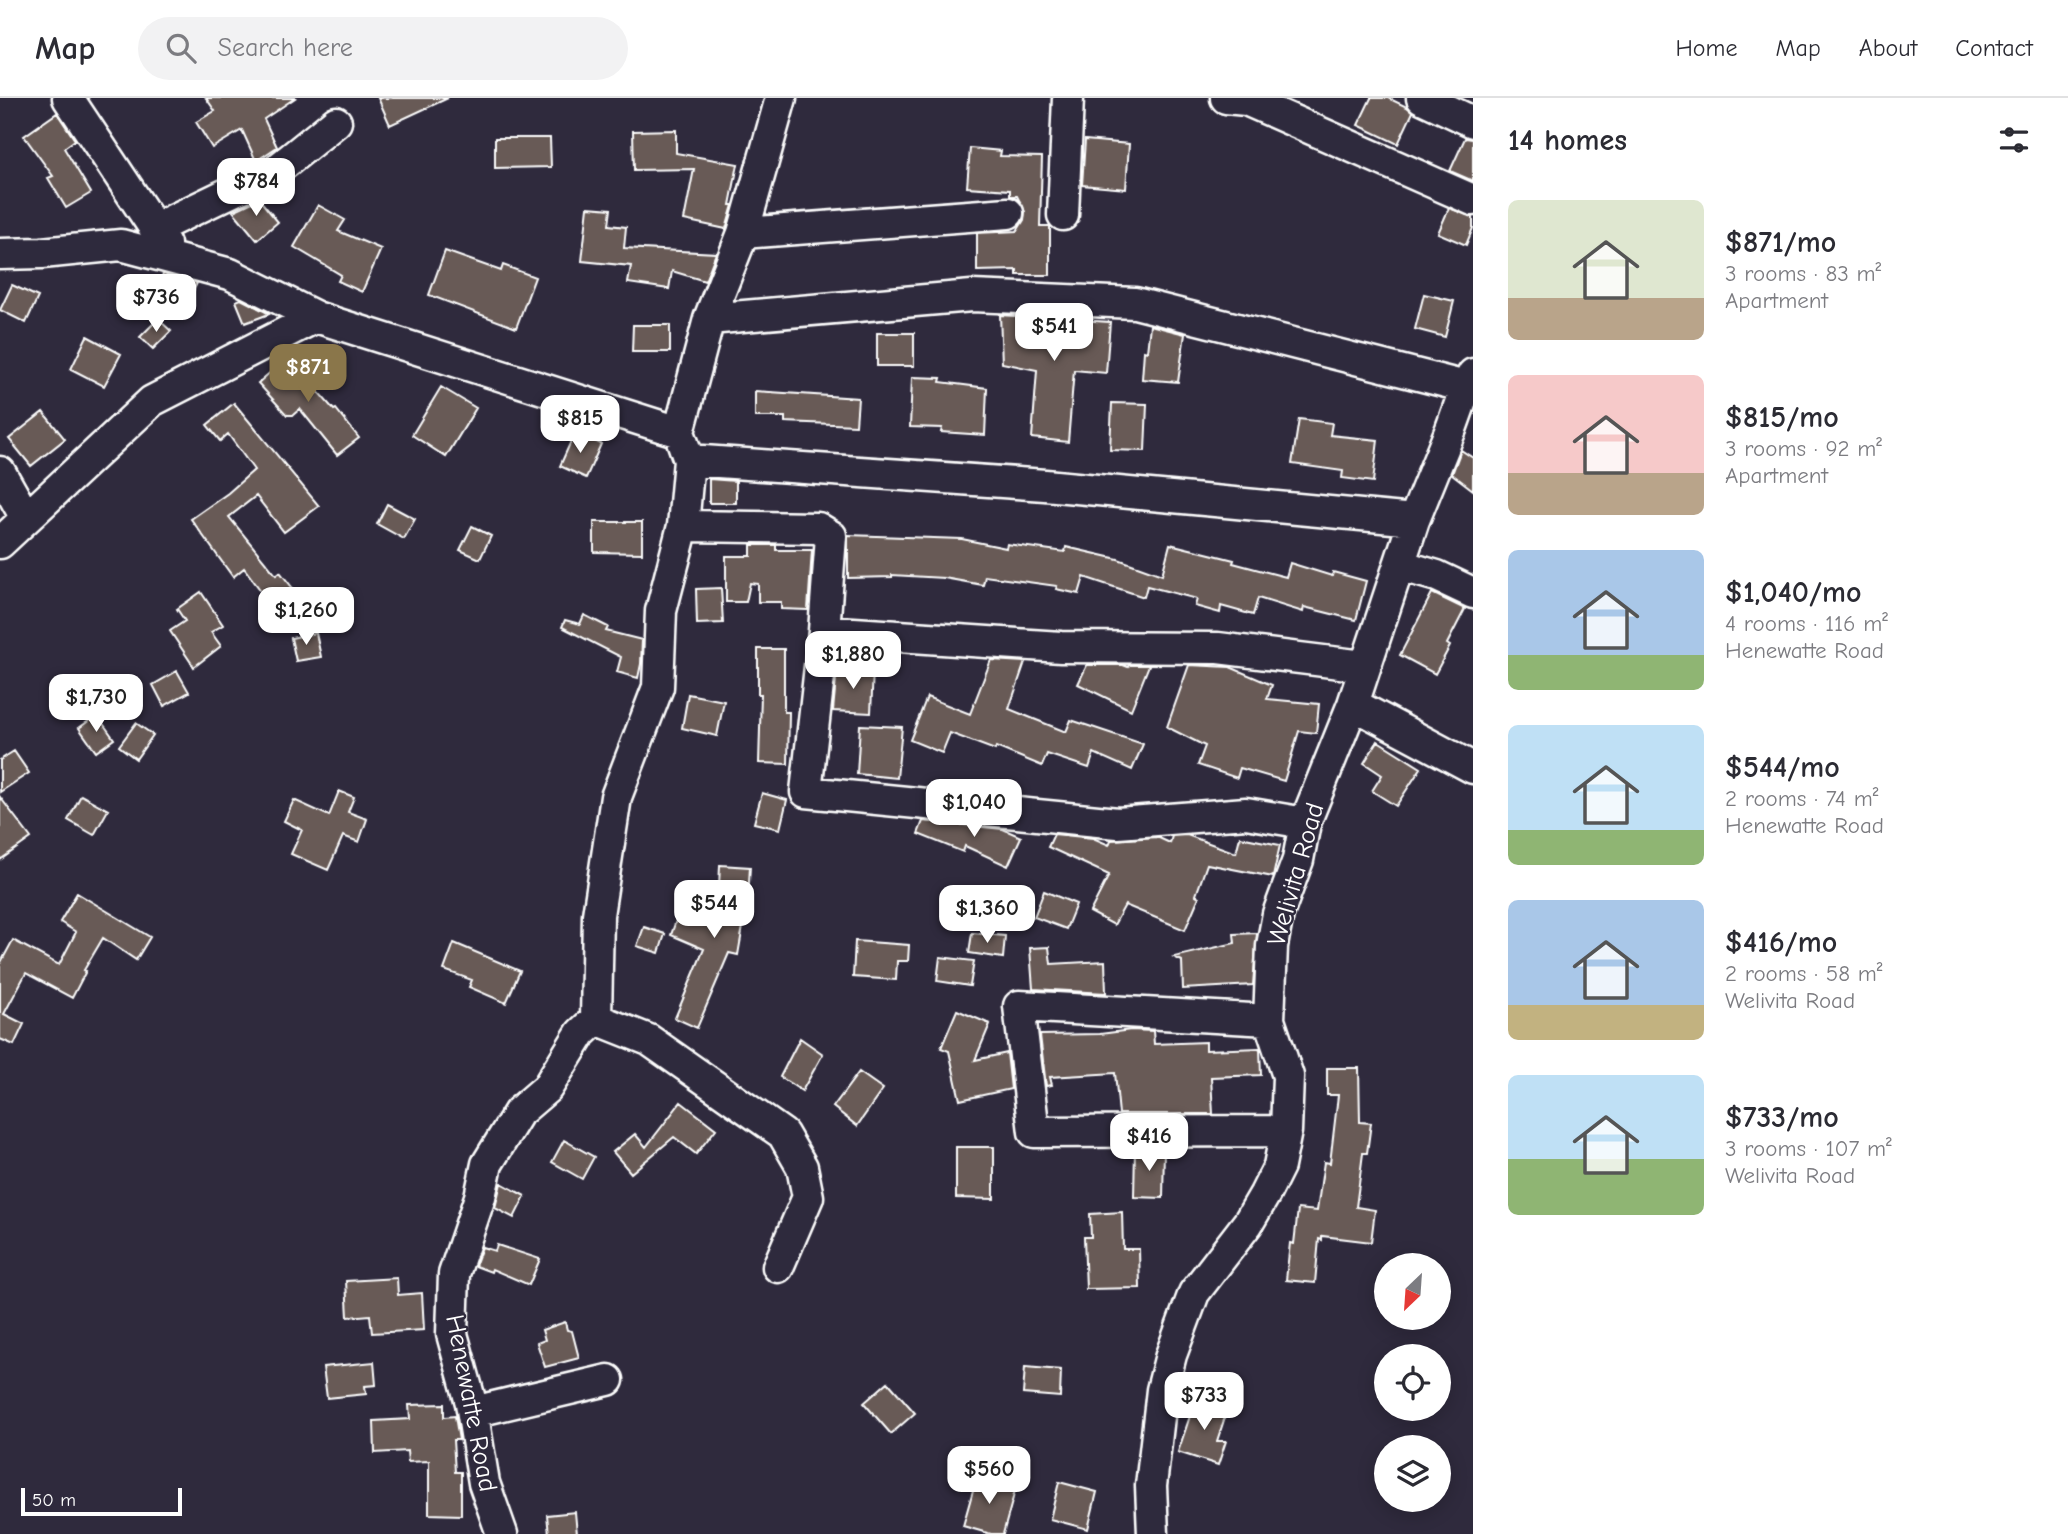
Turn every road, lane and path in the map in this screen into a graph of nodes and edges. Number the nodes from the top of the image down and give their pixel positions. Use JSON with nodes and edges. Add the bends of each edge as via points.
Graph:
{"nodes":[{"id":1,"x":68,"y":98,"type":"edge"},
{"id":2,"x":781,"y":98,"type":"edge"},
{"id":3,"x":1069,"y":98,"type":"edge"},
{"id":4,"x":1226,"y":98,"type":"edge"},
{"id":5,"x":1422,"y":98,"type":"edge"},
{"id":6,"x":336,"y":122,"type":"dead end"},
{"id":7,"x":1473,"y":122,"type":"edge"},
{"id":8,"x":1473,"y":200,"type":"edge"},
{"id":9,"x":1008,"y":213,"type":"dead end"},
{"id":10,"x":1063,"y":215,"type":"dead end"},
{"id":11,"x":156,"y":228,"type":"junction"},
{"id":12,"x":743,"y":233,"type":"junction"},
{"id":13,"x":0,"y":254,"type":"edge"},
{"id":14,"x":174,"y":260,"type":"junction"},
{"id":15,"x":316,"y":317,"type":"junction"},
{"id":16,"x":709,"y":319,"type":"junction"},
{"id":17,"x":1469,"y":381,"type":"edge"},
{"id":18,"x":679,"y":432,"type":"junction"},
{"id":19,"x":1462,"y":437,"type":"edge"},
{"id":20,"x":689,"y":460,"type":"junction"},
{"id":21,"x":0,"y":472,"type":"edge"},
{"id":22,"x":25,"y":516,"type":"junction"},
{"id":23,"x":1414,"y":520,"type":"junction"},
{"id":24,"x":683,"y":526,"type":"junction"},
{"id":25,"x":0,"y":542,"type":"edge"},
{"id":26,"x":1399,"y":565,"type":"junction"},
{"id":27,"x":1473,"y":593,"type":"edge"},
{"id":28,"x":824,"y":631,"type":"junction"},
{"id":29,"x":1364,"y":666,"type":"junction"},
{"id":30,"x":1353,"y":704,"type":"junction"},
{"id":31,"x":1473,"y":768,"type":"edge"},
{"id":32,"x":1305,"y":823,"type":"junction"},
{"id":33,"x":596,"y":1019,"type":"junction"},
{"id":34,"x":1269,"y":1020,"type":"junction"},
{"id":35,"x":1286,"y":1131,"type":"junction"},
{"id":36,"x":778,"y":1267,"type":"dead end"},
{"id":37,"x":608,"y":1380,"type":"dead end"},
{"id":38,"x":473,"y":1412,"type":"junction"},
{"id":39,"x":502,"y":1534,"type":"edge"},
{"id":40,"x":1153,"y":1534,"type":"edge"}],
"edges":[{"from":1,"to":11,"type":"street"},
{"from":2,"to":12,"type":"street"},
{"from":3,"to":10,"type":"street"},
{"from":4,"to":8,"type":"street","via":[[1247,100]]},
{"from":5,"to":7,"type":"street"},
{"from":6,"to":11,"type":"street","via":[[268,177]]},
{"from":9,"to":12,"type":"street"},
{"from":11,"to":14,"type":"street"},
{"from":12,"to":16,"type":"street"},
{"from":13,"to":14,"type":"street","via":[[121,245]]},
{"from":14,"to":15,"type":"street","via":[[230,274]]},
{"from":15,"to":18,"type":"street"},
{"from":15,"to":22,"type":"street","via":[[152,401]]},
{"from":16,"to":17,"type":"street","via":[[972,296],[1135,303]]},
{"from":16,"to":18,"type":"street"},
{"from":17,"to":19,"type":"street","name":"Welivita Road"},
{"from":18,"to":20,"type":"street"},
{"from":19,"to":23,"type":"street","name":"Welivita Road"},
{"from":20,"to":23,"type":"street","via":[[1045,485]]},
{"from":20,"to":24,"type":"street"},
{"from":21,"to":22,"type":"street"},
{"from":22,"to":25,"type":"street"},
{"from":23,"to":26,"type":"street","name":"Welivita Road"},
{"from":24,"to":28,"type":"street","via":[[818,528],[831,536]]},
{"from":24,"to":33,"type":"street","via":[[661,611],[658,687],[616,797],[598,915]]},
{"from":26,"to":27,"type":"street"},
{"from":26,"to":29,"type":"street","name":"Welivita Road"},
{"from":28,"to":29,"type":"street","via":[[1061,647],[1218,648]]},
{"from":28,"to":32,"type":"street","via":[[806,792],[1118,822],[1246,813]]},
{"from":29,"to":30,"type":"street","name":"Welivita Road"},
{"from":30,"to":31,"type":"street"},
{"from":30,"to":32,"type":"street","name":"Welivita Road"},
{"from":32,"to":34,"type":"street","name":"Welivita Road","via":[[1274,935]]},
{"from":33,"to":36,"type":"street","via":[[649,1040],[783,1134],[802,1167],[808,1197]]},
{"from":33,"to":38,"type":"street","name":"Henewatte Road","via":[[580,1033],[547,1088],[519,1112],[487,1164],[454,1274],[452,1296],[452,1334]]},
{"from":34,"to":35,"type":"street","name":"Welivita Road","via":[[1288,1076]]},
{"from":34,"to":35,"type":"street","via":[[1019,1006],[1034,1132]]},
{"from":35,"to":40,"type":"street","name":"Welivita Road","via":[[1279,1166],[1265,1194],[1194,1293],[1171,1355],[1162,1390],[1151,1486]]},
{"from":37,"to":38,"type":"street"},
{"from":38,"to":39,"type":"street","name":"Henewatte Road","via":[[484,1483]]}]}
